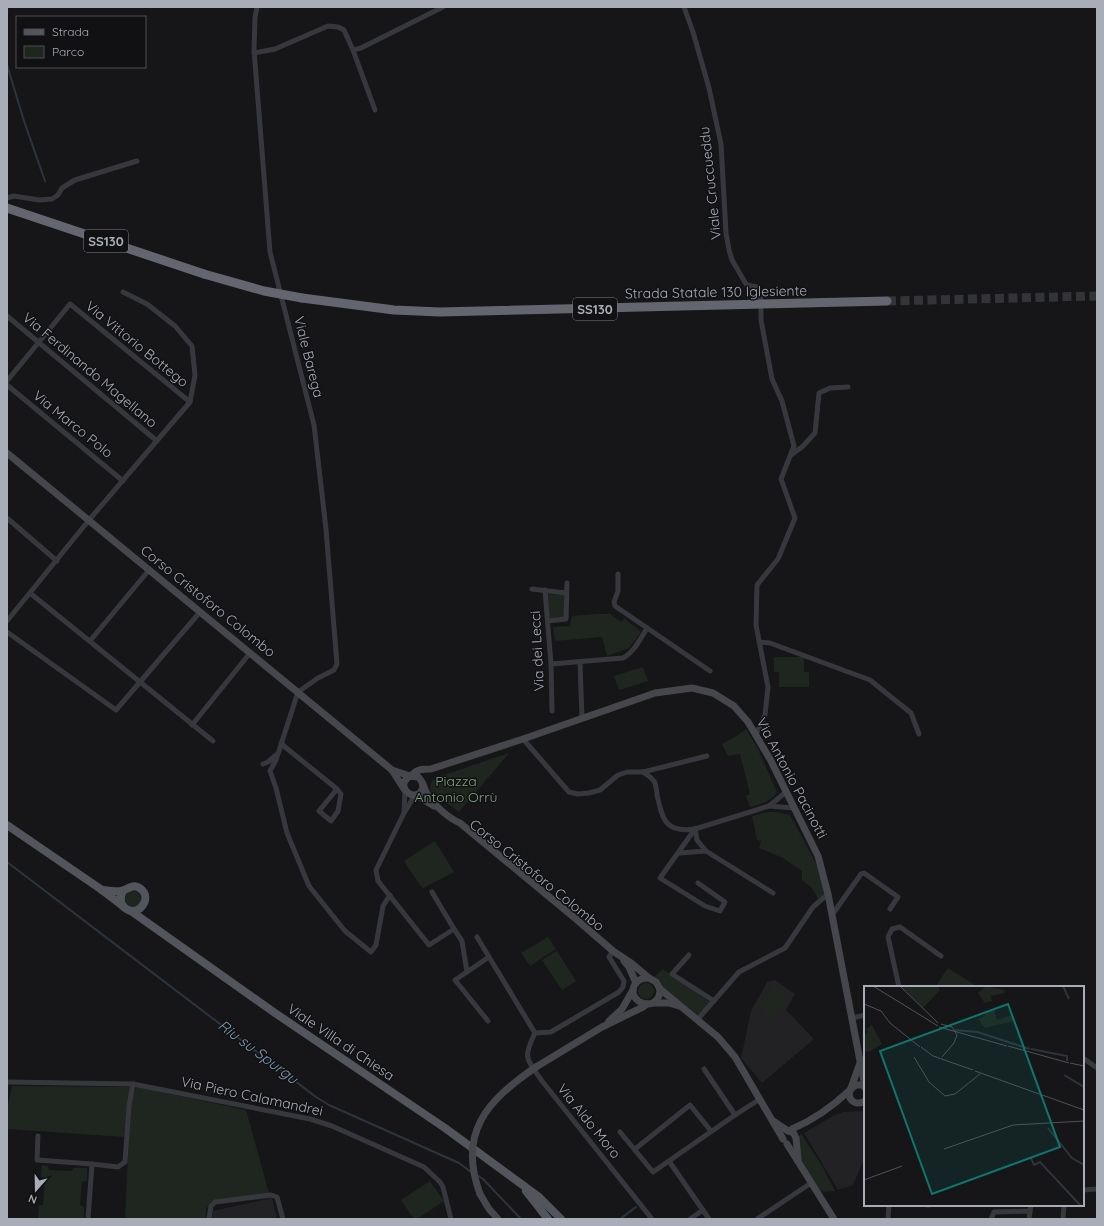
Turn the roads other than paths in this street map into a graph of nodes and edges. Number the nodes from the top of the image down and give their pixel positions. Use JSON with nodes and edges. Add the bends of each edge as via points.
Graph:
{"nodes":[{"id":1,"x":257,"y":7,"type":"edge"},
{"id":2,"x":443,"y":7,"type":"edge"},
{"id":3,"x":684,"y":7,"type":"edge"},
{"id":4,"x":353,"y":50,"type":"junction"},
{"id":5,"x":254,"y":53,"type":"junction"},
{"id":6,"x":375,"y":110,"type":"dead end"},
{"id":7,"x":136,"y":161,"type":"dead end"},
{"id":8,"x":7,"y":198,"type":"edge"},
{"id":9,"x":7,"y":208,"type":"edge"},
{"id":10,"x":123,"y":292,"type":"dead end"},
{"id":11,"x":761,"y":300,"type":"dead end"},
{"id":12,"x":888,"y":302,"type":"tunnel mouth"},
{"id":13,"x":761,"y":308,"type":"dead end"},
{"id":14,"x":7,"y":316,"type":"edge"},
{"id":15,"x":38,"y":342,"type":"junction"},
{"id":16,"x":7,"y":381,"type":"edge"},
{"id":17,"x":7,"y":385,"type":"edge"},
{"id":18,"x":848,"y":387,"type":"dead end"},
{"id":19,"x":190,"y":402,"type":"junction"},
{"id":20,"x":157,"y":441,"type":"junction"},
{"id":21,"x":7,"y":452,"type":"edge"},
{"id":22,"x":790,"y":456,"type":"junction"},
{"id":23,"x":123,"y":481,"type":"junction"},
{"id":24,"x":7,"y":518,"type":"edge"},
{"id":25,"x":89,"y":520,"type":"junction"},
{"id":26,"x":57,"y":560,"type":"junction"},
{"id":27,"x":149,"y":570,"type":"junction"},
{"id":28,"x":618,"y":574,"type":"dead end"},
{"id":29,"x":567,"y":582,"type":"dead end"},
{"id":30,"x":532,"y":589,"type":"dead end"},
{"id":31,"x":545,"y":590,"type":"junction"},
{"id":32,"x":30,"y":593,"type":"junction"},
{"id":33,"x":566,"y":593,"type":"junction"},
{"id":34,"x":200,"y":612,"type":"junction"},
{"id":35,"x":7,"y":621,"type":"edge"},
{"id":36,"x":548,"y":621,"type":"junction"},
{"id":37,"x":648,"y":628,"type":"junction"},
{"id":38,"x":7,"y":632,"type":"edge"},
{"id":39,"x":90,"y":641,"type":"junction"},
{"id":40,"x":759,"y":642,"type":"junction"},
{"id":41,"x":250,"y":653,"type":"junction"},
{"id":42,"x":580,"y":662,"type":"junction"},
{"id":43,"x":551,"y":664,"type":"junction"},
{"id":44,"x":710,"y":671,"type":"dead end"},
{"id":45,"x":139,"y":682,"type":"junction"},
{"id":46,"x":298,"y":692,"type":"junction"},
{"id":47,"x":552,"y":711,"type":"dead end"},
{"id":48,"x":582,"y":718,"type":"junction"},
{"id":49,"x":192,"y":725,"type":"junction"},
{"id":50,"x":919,"y":734,"type":"dead end"},
{"id":51,"x":756,"y":735,"type":"junction"},
{"id":52,"x":523,"y":739,"type":"junction"},
{"id":53,"x":213,"y":741,"type":"dead end"},
{"id":54,"x":281,"y":743,"type":"junction"},
{"id":55,"x":276,"y":755,"type":"junction"},
{"id":56,"x":707,"y":756,"type":"dead end"},
{"id":57,"x":263,"y":764,"type":"dead end"},
{"id":58,"x":431,"y":769,"type":"junction"},
{"id":59,"x":392,"y":770,"type":"junction"},
{"id":60,"x":643,"y":772,"type":"junction"},
{"id":61,"x":411,"y":776,"type":"junction"},
{"id":62,"x":423,"y":784,"type":"junction"},
{"id":63,"x":336,"y":789,"type":"junction"},
{"id":64,"x":404,"y":789,"type":"junction"},
{"id":65,"x":786,"y":792,"type":"junction"},
{"id":66,"x":416,"y":795,"type":"junction"},
{"id":67,"x":769,"y":806,"type":"junction"},
{"id":68,"x":794,"y":808,"type":"junction"},
{"id":69,"x":442,"y":810,"type":"junction"},
{"id":70,"x":404,"y":813,"type":"junction"},
{"id":71,"x":7,"y":825,"type":"edge"},
{"id":72,"x":695,"y":829,"type":"junction"},
{"id":73,"x":706,"y":850,"type":"junction"},
{"id":74,"x":679,"y":853,"type":"junction"},
{"id":75,"x":698,"y":883,"type":"dead end"},
{"id":76,"x":102,"y":890,"type":"junction"},
{"id":77,"x":123,"y":891,"type":"junction"},
{"id":78,"x":432,"y":892,"type":"dead end"},
{"id":79,"x":773,"y":893,"type":"dead end"},
{"id":80,"x":828,"y":894,"type":"junction"},
{"id":81,"x":390,"y":895,"type":"junction"},
{"id":82,"x":123,"y":906,"type":"junction"},
{"id":83,"x":142,"y":907,"type":"junction"},
{"id":84,"x":890,"y":909,"type":"dead end"},
{"id":85,"x":130,"y":911,"type":"junction"},
{"id":86,"x":832,"y":915,"type":"junction"},
{"id":87,"x":146,"y":921,"type":"junction"},
{"id":88,"x":454,"y":929,"type":"junction"},
{"id":89,"x":477,"y":937,"type":"dead end"},
{"id":90,"x":610,"y":949,"type":"junction"},
{"id":91,"x":689,"y":955,"type":"dead end"},
{"id":92,"x":941,"y":956,"type":"dead end"},
{"id":93,"x":489,"y":957,"type":"junction"},
{"id":94,"x":622,"y":958,"type":"junction"},
{"id":95,"x":467,"y":972,"type":"junction"},
{"id":96,"x":649,"y":978,"type":"junction"},
{"id":97,"x":899,"y":986,"type":"edge"},
{"id":98,"x":635,"y":987,"type":"junction"},
{"id":99,"x":660,"y":989,"type":"junction"},
{"id":100,"x":714,"y":1001,"type":"junction"},
{"id":101,"x":650,"y":1003,"type":"junction"},
{"id":102,"x":682,"y":1006,"type":"junction"},
{"id":103,"x":864,"y":1015,"type":"edge"},
{"id":104,"x":852,"y":1018,"type":"junction"},
{"id":105,"x":698,"y":1019,"type":"junction"},
{"id":106,"x":488,"y":1021,"type":"dead end"},
{"id":107,"x":602,"y":1027,"type":"junction"},
{"id":108,"x":535,"y":1033,"type":"junction"},
{"id":109,"x":1084,"y":1059,"type":"edge"},
{"id":110,"x":860,"y":1063,"type":"junction"},
{"id":111,"x":1097,"y":1068,"type":"edge"},
{"id":112,"x":704,"y":1069,"type":"dead end"},
{"id":113,"x":7,"y":1082,"type":"edge"},
{"id":114,"x":864,"y":1082,"type":"edge"},
{"id":115,"x":133,"y":1084,"type":"junction"},
{"id":116,"x":864,"y":1087,"type":"edge"},
{"id":117,"x":851,"y":1089,"type":"junction"},
{"id":118,"x":760,"y":1099,"type":"junction"},
{"id":119,"x":864,"y":1102,"type":"edge"},
{"id":120,"x":855,"y":1103,"type":"junction"},
{"id":121,"x":835,"y":1104,"type":"junction"},
{"id":122,"x":864,"y":1106,"type":"edge"},
{"id":123,"x":735,"y":1114,"type":"junction"},
{"id":124,"x":772,"y":1120,"type":"junction"},
{"id":125,"x":800,"y":1126,"type":"junction"},
{"id":126,"x":711,"y":1131,"type":"junction"},
{"id":127,"x":790,"y":1131,"type":"junction"},
{"id":128,"x":620,"y":1132,"type":"dead end"},
{"id":129,"x":38,"y":1136,"type":"dead end"},
{"id":130,"x":796,"y":1138,"type":"junction"},
{"id":131,"x":785,"y":1142,"type":"junction"},
{"id":132,"x":635,"y":1149,"type":"junction"},
{"id":133,"x":669,"y":1161,"type":"junction"},
{"id":134,"x":798,"y":1161,"type":"junction"},
{"id":135,"x":92,"y":1164,"type":"junction"},
{"id":136,"x":811,"y":1183,"type":"junction"},
{"id":137,"x":521,"y":1184,"type":"junction"},
{"id":138,"x":1097,"y":1189,"type":"edge"},
{"id":139,"x":1084,"y":1190,"type":"edge"},
{"id":140,"x":889,"y":1206,"type":"edge"},
{"id":141,"x":1031,"y":1206,"type":"edge"},
{"id":142,"x":1064,"y":1206,"type":"edge"},
{"id":143,"x":703,"y":1210,"type":"junction"},
{"id":144,"x":1030,"y":1211,"type":"junction"},
{"id":145,"x":88,"y":1219,"type":"edge"},
{"id":146,"x":209,"y":1219,"type":"edge"},
{"id":147,"x":283,"y":1219,"type":"edge"},
{"id":148,"x":451,"y":1219,"type":"edge"},
{"id":149,"x":498,"y":1219,"type":"edge"},
{"id":150,"x":548,"y":1219,"type":"edge"},
{"id":151,"x":561,"y":1219,"type":"edge"},
{"id":152,"x":652,"y":1219,"type":"edge"},
{"id":153,"x":690,"y":1219,"type":"edge"},
{"id":154,"x":709,"y":1219,"type":"edge"},
{"id":155,"x":757,"y":1219,"type":"edge"},
{"id":156,"x":834,"y":1219,"type":"edge"},
{"id":157,"x":888,"y":1219,"type":"edge"},
{"id":158,"x":991,"y":1219,"type":"edge"},
{"id":159,"x":1029,"y":1219,"type":"edge"},
{"id":160,"x":1063,"y":1219,"type":"edge"}],
"edges":[{"from":1,"to":5,"type":"street","name":"Viale Barega"},
{"from":2,"to":4,"type":"street"},
{"from":3,"to":11,"type":"street","name":"Viale Cruccueddu","via":[[694,32],[721,144],[729,250],[746,284],[758,287]]},
{"from":4,"to":5,"type":"street","via":[[344,30],[328,26],[275,49]]},
{"from":4,"to":6,"type":"street"},
{"from":5,"to":46,"type":"street","name":"Viale Barega","via":[[270,252],[314,425],[337,664],[334,670]]},
{"from":7,"to":8,"type":"street","via":[[75,180],[62,188],[52,199],[39,200],[14,196]]},
{"from":9,"to":12,"type":"highway","name":"Strada Statale 130 Iglesiente","number":"SS130","bridge":true,"via":[[204,274],[258,289],[302,298],[394,310],[440,312]]},
{"from":10,"to":19,"type":"street","via":[[148,304],[175,326],[192,346],[195,375]]},
{"from":13,"to":22,"type":"street","via":[[772,379],[782,401],[794,446]]},
{"from":14,"to":15,"type":"street","name":"Via Ferdinando Magellano"},
{"from":15,"to":16,"type":"street"},
{"from":15,"to":19,"type":"street","name":"Via Vittorio Bottego","via":[[70,304]]},
{"from":15,"to":20,"type":"street","name":"Via Ferdinando Magellano"},
{"from":17,"to":23,"type":"street","name":"Via Marco Polo"},
{"from":18,"to":22,"type":"street","via":[[830,388],[819,392],[815,433]]},
{"from":19,"to":20,"type":"street"},
{"from":20,"to":23,"type":"street"},
{"from":21,"to":25,"type":"street","name":"Corso Cristoforo Colombo"},
{"from":22,"to":40,"type":"street","via":[[781,479],[795,518],[778,559],[757,585],[756,625]]},
{"from":23,"to":25,"type":"street"},
{"from":24,"to":26,"type":"street"},
{"from":25,"to":26,"type":"street"},
{"from":25,"to":27,"type":"street","name":"Corso Cristoforo Colombo"},
{"from":26,"to":32,"type":"street"},
{"from":27,"to":34,"type":"street","name":"Corso Cristoforo Colombo"},
{"from":27,"to":39,"type":"street"},
{"from":28,"to":37,"type":"street","via":[[615,606]]},
{"from":29,"to":33,"type":"street"},
{"from":30,"to":31,"type":"street"},
{"from":31,"to":33,"type":"street"},
{"from":31,"to":36,"type":"street","name":"Via dei Lecci"},
{"from":32,"to":35,"type":"street"},
{"from":32,"to":39,"type":"street"},
{"from":33,"to":36,"type":"street","via":[[566,619]]},
{"from":34,"to":41,"type":"street","name":"Corso Cristoforo Colombo"},
{"from":34,"to":45,"type":"street"},
{"from":36,"to":43,"type":"street","name":"Via dei Lecci"},
{"from":37,"to":42,"type":"street","via":[[627,656]]},
{"from":37,"to":44,"type":"street"},
{"from":38,"to":45,"type":"street","via":[[116,710]]},
{"from":39,"to":45,"type":"street"},
{"from":40,"to":50,"type":"street","via":[[770,643],[870,680],[911,713]]},
{"from":40,"to":51,"type":"street","via":[[768,687],[765,715]]},
{"from":41,"to":46,"type":"street","name":"Corso Cristoforo Colombo"},
{"from":41,"to":49,"type":"street"},
{"from":42,"to":43,"type":"street"},
{"from":42,"to":48,"type":"street"},
{"from":43,"to":47,"type":"street","name":"Via dei Lecci"},
{"from":45,"to":49,"type":"street"},
{"from":46,"to":54,"type":"street"},
{"from":46,"to":59,"type":"street","name":"Corso Cristoforo Colombo"},
{"from":48,"to":51,"type":"street","name":"Via Antonio Pacinotti","via":[[655,693],[692,688],[712,693],[734,706]]},
{"from":48,"to":52,"type":"street","name":"Via Antonio Pacinotti"},
{"from":49,"to":53,"type":"street"},
{"from":51,"to":65,"type":"street","name":"Via Antonio Pacinotti"},
{"from":52,"to":58,"type":"street","name":"Via Antonio Pacinotti"},
{"from":52,"to":60,"type":"street","via":[[569,792],[578,794],[600,790],[618,775]]},
{"from":54,"to":55,"type":"street"},
{"from":54,"to":63,"type":"street"},
{"from":55,"to":57,"type":"street"},
{"from":55,"to":81,"type":"street","via":[[270,771],[286,829],[309,886],[345,931],[371,952],[376,945],[383,906]]},
{"from":56,"to":60,"type":"street"},
{"from":58,"to":61,"type":"street","name":"Via Antonio Pacinotti","via":[[415,771]]},
{"from":58,"to":62,"type":"street","via":[[424,775]]},
{"from":59,"to":61,"type":"street","name":"Corso Cristoforo Colombo"},
{"from":59,"to":64,"type":"street","name":"Corso Cristoforo Colombo"},
{"from":60,"to":72,"type":"street","via":[[655,783],[661,812],[666,822],[674,829]]},
{"from":61,"to":62,"type":"street","name":"Corso Cristoforo Colombo","via":[[418,777]]},
{"from":61,"to":64,"type":"street","via":[[405,780]]},
{"from":62,"to":66,"type":"street","via":[[421,791]]},
{"from":62,"to":69,"type":"street","name":"Corso Cristoforo Colombo","via":[[428,795]]},
{"from":63,"to":63,"type":"street","via":[[319,811],[331,821],[341,802],[341,794]]},
{"from":64,"to":66,"type":"street","name":"Corso Cristoforo Colombo","via":[[408,794]]},
{"from":64,"to":70,"type":"street"},
{"from":65,"to":67,"type":"street"},
{"from":65,"to":68,"type":"street","name":"Via Antonio Pacinotti"},
{"from":66,"to":69,"type":"street","name":"Corso Cristoforo Colombo"},
{"from":66,"to":70,"type":"street"},
{"from":67,"to":68,"type":"street"},
{"from":67,"to":72,"type":"street"},
{"from":68,"to":80,"type":"street","name":"Via Antonio Pacinotti","via":[[818,856]]},
{"from":69,"to":90,"type":"street","name":"Corso Cristoforo Colombo","via":[[519,871]]},
{"from":70,"to":81,"type":"street","via":[[376,870],[378,881]]},
{"from":71,"to":76,"type":"main road","name":"Viale Villa di Chiesa"},
{"from":72,"to":73,"type":"street","via":[[697,840]]},
{"from":72,"to":74,"type":"street"},
{"from":73,"to":74,"type":"street"},
{"from":73,"to":79,"type":"street"},
{"from":74,"to":75,"type":"street","via":[[660,878],[705,906],[720,911],[725,902]]},
{"from":76,"to":77,"type":"main road"},
{"from":76,"to":82,"type":"main road","name":"Viale Villa di Chiesa"},
{"from":77,"to":82,"type":"main road","via":[[120,898]]},
{"from":77,"to":83,"type":"main road","via":[[133,886],[141,889],[145,896]]},
{"from":78,"to":88,"type":"street"},
{"from":80,"to":86,"type":"street","name":"Via Antonio Pacinotti"},
{"from":80,"to":100,"type":"street","via":[[813,907],[785,948],[739,972]]},
{"from":81,"to":88,"type":"street","via":[[429,945]]},
{"from":82,"to":85,"type":"main road","name":"Viale Villa di Chiesa"},
{"from":83,"to":85,"type":"main road"},
{"from":83,"to":87,"type":"main road"},
{"from":84,"to":86,"type":"street","via":[[898,897],[864,873]]},
{"from":85,"to":87,"type":"main road","name":"Viale Villa di Chiesa"},
{"from":86,"to":104,"type":"street","name":"Via Antonio Pacinotti"},
{"from":87,"to":137,"type":"main road","name":"Viale Villa di Chiesa","via":[[275,1013],[445,1128]]},
{"from":88,"to":95,"type":"street","via":[[462,941]]},
{"from":89,"to":93,"type":"street"},
{"from":90,"to":94,"type":"street","name":"Corso Cristoforo Colombo"},
{"from":90,"to":108,"type":"street","via":[[609,957],[624,981],[623,987],[550,1032]]},
{"from":91,"to":100,"type":"street","via":[[672,974]]},
{"from":92,"to":97,"type":"street","via":[[900,927],[892,929],[888,937]]},
{"from":93,"to":95,"type":"street"},
{"from":93,"to":108,"type":"street"},
{"from":94,"to":96,"type":"street","name":"Corso Cristoforo Colombo"},
{"from":94,"to":98,"type":"street","name":"Corso Cristoforo Colombo","via":[[629,967]]},
{"from":95,"to":106,"type":"street","via":[[455,980]]},
{"from":96,"to":98,"type":"street","via":[[642,979]]},
{"from":96,"to":99,"type":"street","name":"Corso Cristoforo Colombo","via":[[656,982]]},
{"from":98,"to":101,"type":"street","name":"Corso Cristoforo Colombo","via":[[636,1000],[640,1003]]},
{"from":98,"to":107,"type":"street","via":[[622,1010]]},
{"from":99,"to":101,"type":"street","via":[[659,997]]},
{"from":99,"to":102,"type":"street","name":"Corso Cristoforo Colombo"},
{"from":100,"to":105,"type":"street"},
{"from":101,"to":102,"type":"street"},
{"from":101,"to":107,"type":"street"},
{"from":102,"to":105,"type":"street","name":"Corso Cristoforo Colombo"},
{"from":103,"to":104,"type":"street"},
{"from":104,"to":110,"type":"street","name":"Via Antonio Pacinotti"},
{"from":105,"to":118,"type":"street","name":"Corso Cristoforo Colombo","via":[[735,1057]]},
{"from":107,"to":149,"type":"street","bridge":true,"via":[[536,1067],[500,1094],[480,1122],[475,1135],[472,1158],[474,1178],[480,1194]]},
{"from":108,"to":152,"type":"street","name":"Via Aldo Moro","via":[[528,1048],[527,1059]]},
{"from":109,"to":111,"type":"street"},
{"from":110,"to":114,"type":"street","name":"Via Antonio Pacinotti"},
{"from":110,"to":117,"type":"street","name":"Via Antonio Pacinotti"},
{"from":112,"to":123,"type":"street"},
{"from":113,"to":115,"type":"street","name":"Via Piero Calamandrei"},
{"from":115,"to":135,"type":"street","via":[[125,1162],[118,1167]]},
{"from":115,"to":148,"type":"street","name":"Via Piero Calamandrei","via":[[310,1119],[332,1126],[424,1167],[443,1187]]},
{"from":116,"to":117,"type":"street","via":[[859,1085]]},
{"from":117,"to":120,"type":"street","via":[[850,1098]]},
{"from":117,"to":121,"type":"street"},
{"from":118,"to":123,"type":"street"},
{"from":118,"to":124,"type":"street","name":"Corso Cristoforo Colombo"},
{"from":119,"to":120,"type":"street"},
{"from":120,"to":121,"type":"street"},
{"from":120,"to":122,"type":"street"},
{"from":121,"to":125,"type":"street"},
{"from":123,"to":126,"type":"street"},
{"from":124,"to":127,"type":"street","name":"Corso Cristoforo Colombo"},
{"from":124,"to":131,"type":"street","name":"Corso Cristoforo Colombo"},
{"from":125,"to":127,"type":"street"},
{"from":125,"to":130,"type":"street"},
{"from":126,"to":132,"type":"street","via":[[690,1105]]},
{"from":126,"to":133,"type":"street"},
{"from":127,"to":130,"type":"street","via":[[795,1133]]},
{"from":127,"to":131,"type":"street","via":[[785,1134]]},
{"from":128,"to":132,"type":"street"},
{"from":129,"to":135,"type":"street","via":[[37,1160]]},
{"from":130,"to":131,"type":"street","via":[[793,1144]]},
{"from":130,"to":134,"type":"street","name":"Corso Cristoforo Colombo"},
{"from":131,"to":134,"type":"street","name":"Corso Cristoforo Colombo"},
{"from":132,"to":133,"type":"street","via":[[653,1172]]},
{"from":133,"to":143,"type":"street"},
{"from":134,"to":136,"type":"street","name":"Corso Cristoforo Colombo"},
{"from":135,"to":145,"type":"street"},
{"from":136,"to":155,"type":"street"},
{"from":136,"to":156,"type":"street","name":"Corso Cristoforo Colombo"},
{"from":137,"to":150,"type":"main road","name":"Viale Villa di Chiesa"},
{"from":137,"to":151,"type":"main road","name":"Viale Villa di Chiesa","via":[[538,1196]]},
{"from":138,"to":139,"type":"street"},
{"from":140,"to":157,"type":"street"},
{"from":141,"to":144,"type":"street"},
{"from":142,"to":160,"type":"street"},
{"from":143,"to":153,"type":"street"},
{"from":143,"to":154,"type":"street"},
{"from":144,"to":158,"type":"street","via":[[994,1212]]},
{"from":144,"to":159,"type":"street"},
{"from":146,"to":147,"type":"street","via":[[210,1206],[215,1202],[271,1195],[277,1197]]}]}
